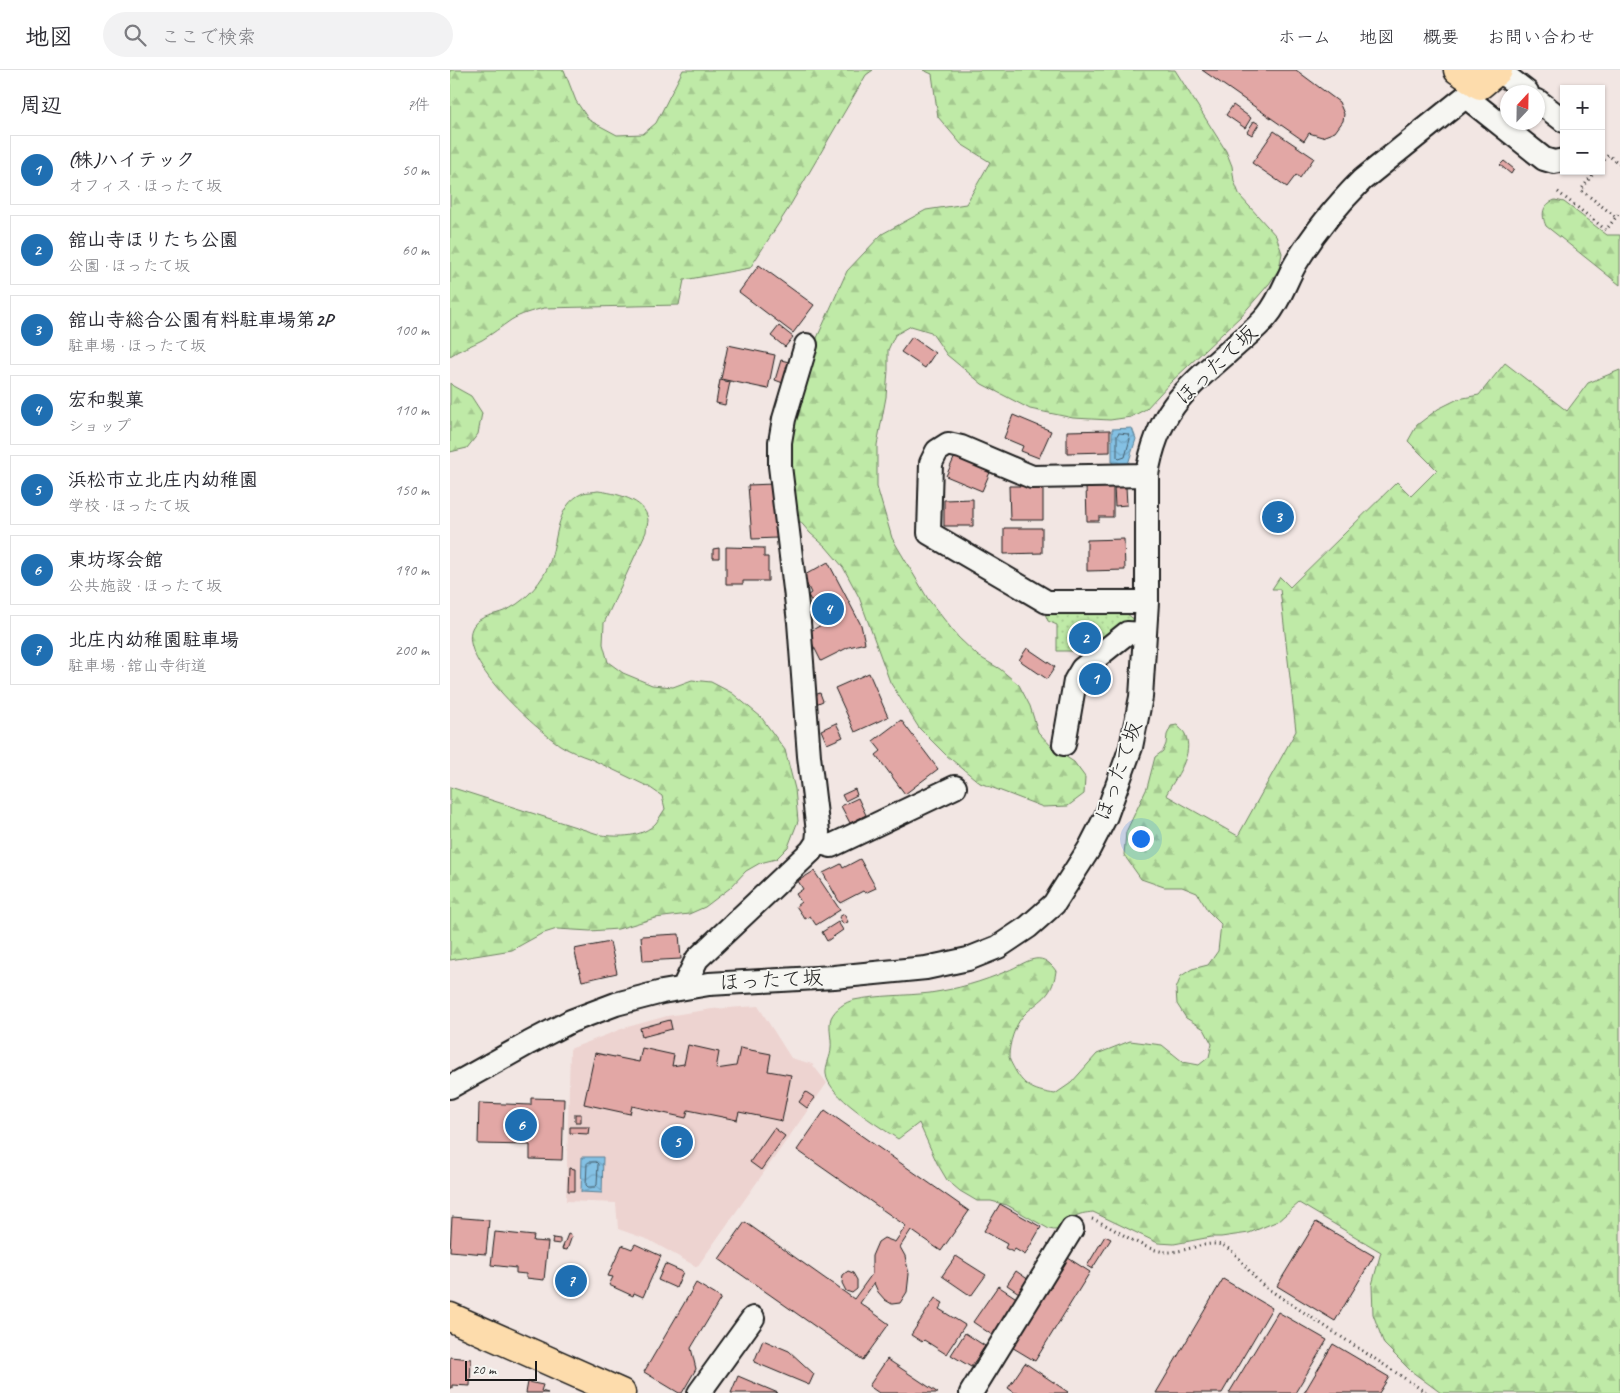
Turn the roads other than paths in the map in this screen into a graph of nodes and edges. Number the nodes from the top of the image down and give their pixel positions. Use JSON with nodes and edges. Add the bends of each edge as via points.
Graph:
{"nodes":[{"id":1,"x":1458,"y":70,"type":"edge"},
{"id":2,"x":1486,"y":81,"type":"edge"},
{"id":3,"x":1501,"y":85,"type":"edge"},
{"id":4,"x":1545,"y":107,"type":"edge"},
{"id":5,"x":1560,"y":119,"type":"edge"},
{"id":6,"x":1560,"y":161,"type":"edge"},
{"id":7,"x":806,"y":345,"type":"dead end"},
{"id":8,"x":1147,"y":475,"type":"junction"},
{"id":9,"x":1148,"y":602,"type":"junction"},
{"id":10,"x":1145,"y":634,"type":"junction"},
{"id":11,"x":1064,"y":744,"type":"dead end"},
{"id":12,"x":955,"y":787,"type":"dead end"},
{"id":13,"x":817,"y":842,"type":"junction"},
{"id":14,"x":682,"y":988,"type":"junction"},
{"id":15,"x":450,"y":1087,"type":"edge"},
{"id":16,"x":1072,"y":1229,"type":"road end"},
{"id":17,"x":450,"y":1317,"type":"edge"},
{"id":18,"x":752,"y":1318,"type":"dead end"},
{"id":19,"x":620,"y":1393,"type":"edge"},
{"id":20,"x":699,"y":1393,"type":"edge"},
{"id":21,"x":971,"y":1393,"type":"edge"}],
"edges":[{"from":1,"to":2,"type":"main road"},
{"from":2,"to":3,"type":"street"},
{"from":2,"to":6,"type":"street","via":[[1544,159]]},
{"from":2,"to":8,"type":"street","name":"ほったて坂","via":[[1362,180],[1333,211],[1296,264],[1268,315],[1176,400],[1156,435]]},
{"from":4,"to":5,"type":"street"},
{"from":7,"to":13,"type":"street","via":[[784,419],[780,466],[799,622]]},
{"from":8,"to":9,"type":"street","name":"ほったて坂"},
{"from":8,"to":9,"type":"street","via":[[1032,477],[961,446],[948,444],[937,451],[931,463],[929,533],[1046,602]]},
{"from":9,"to":10,"type":"street","name":"ほったて坂"},
{"from":10,"to":11,"type":"street","via":[[1126,633],[1082,668],[1075,682]]},
{"from":10,"to":14,"type":"street","name":"ほったて坂","via":[[1137,720],[1106,816],[1054,904],[1028,927],[998,948],[926,968]]},
{"from":12,"to":13,"type":"street","via":[[830,846]]},
{"from":13,"to":14,"type":"street","via":[[697,958]]},
{"from":14,"to":15,"type":"street","name":"ほったて坂","via":[[616,1004],[571,1021]]},
{"from":16,"to":21,"type":"street"},
{"from":17,"to":19,"type":"main road"},
{"from":18,"to":20,"type":"street"}]}
